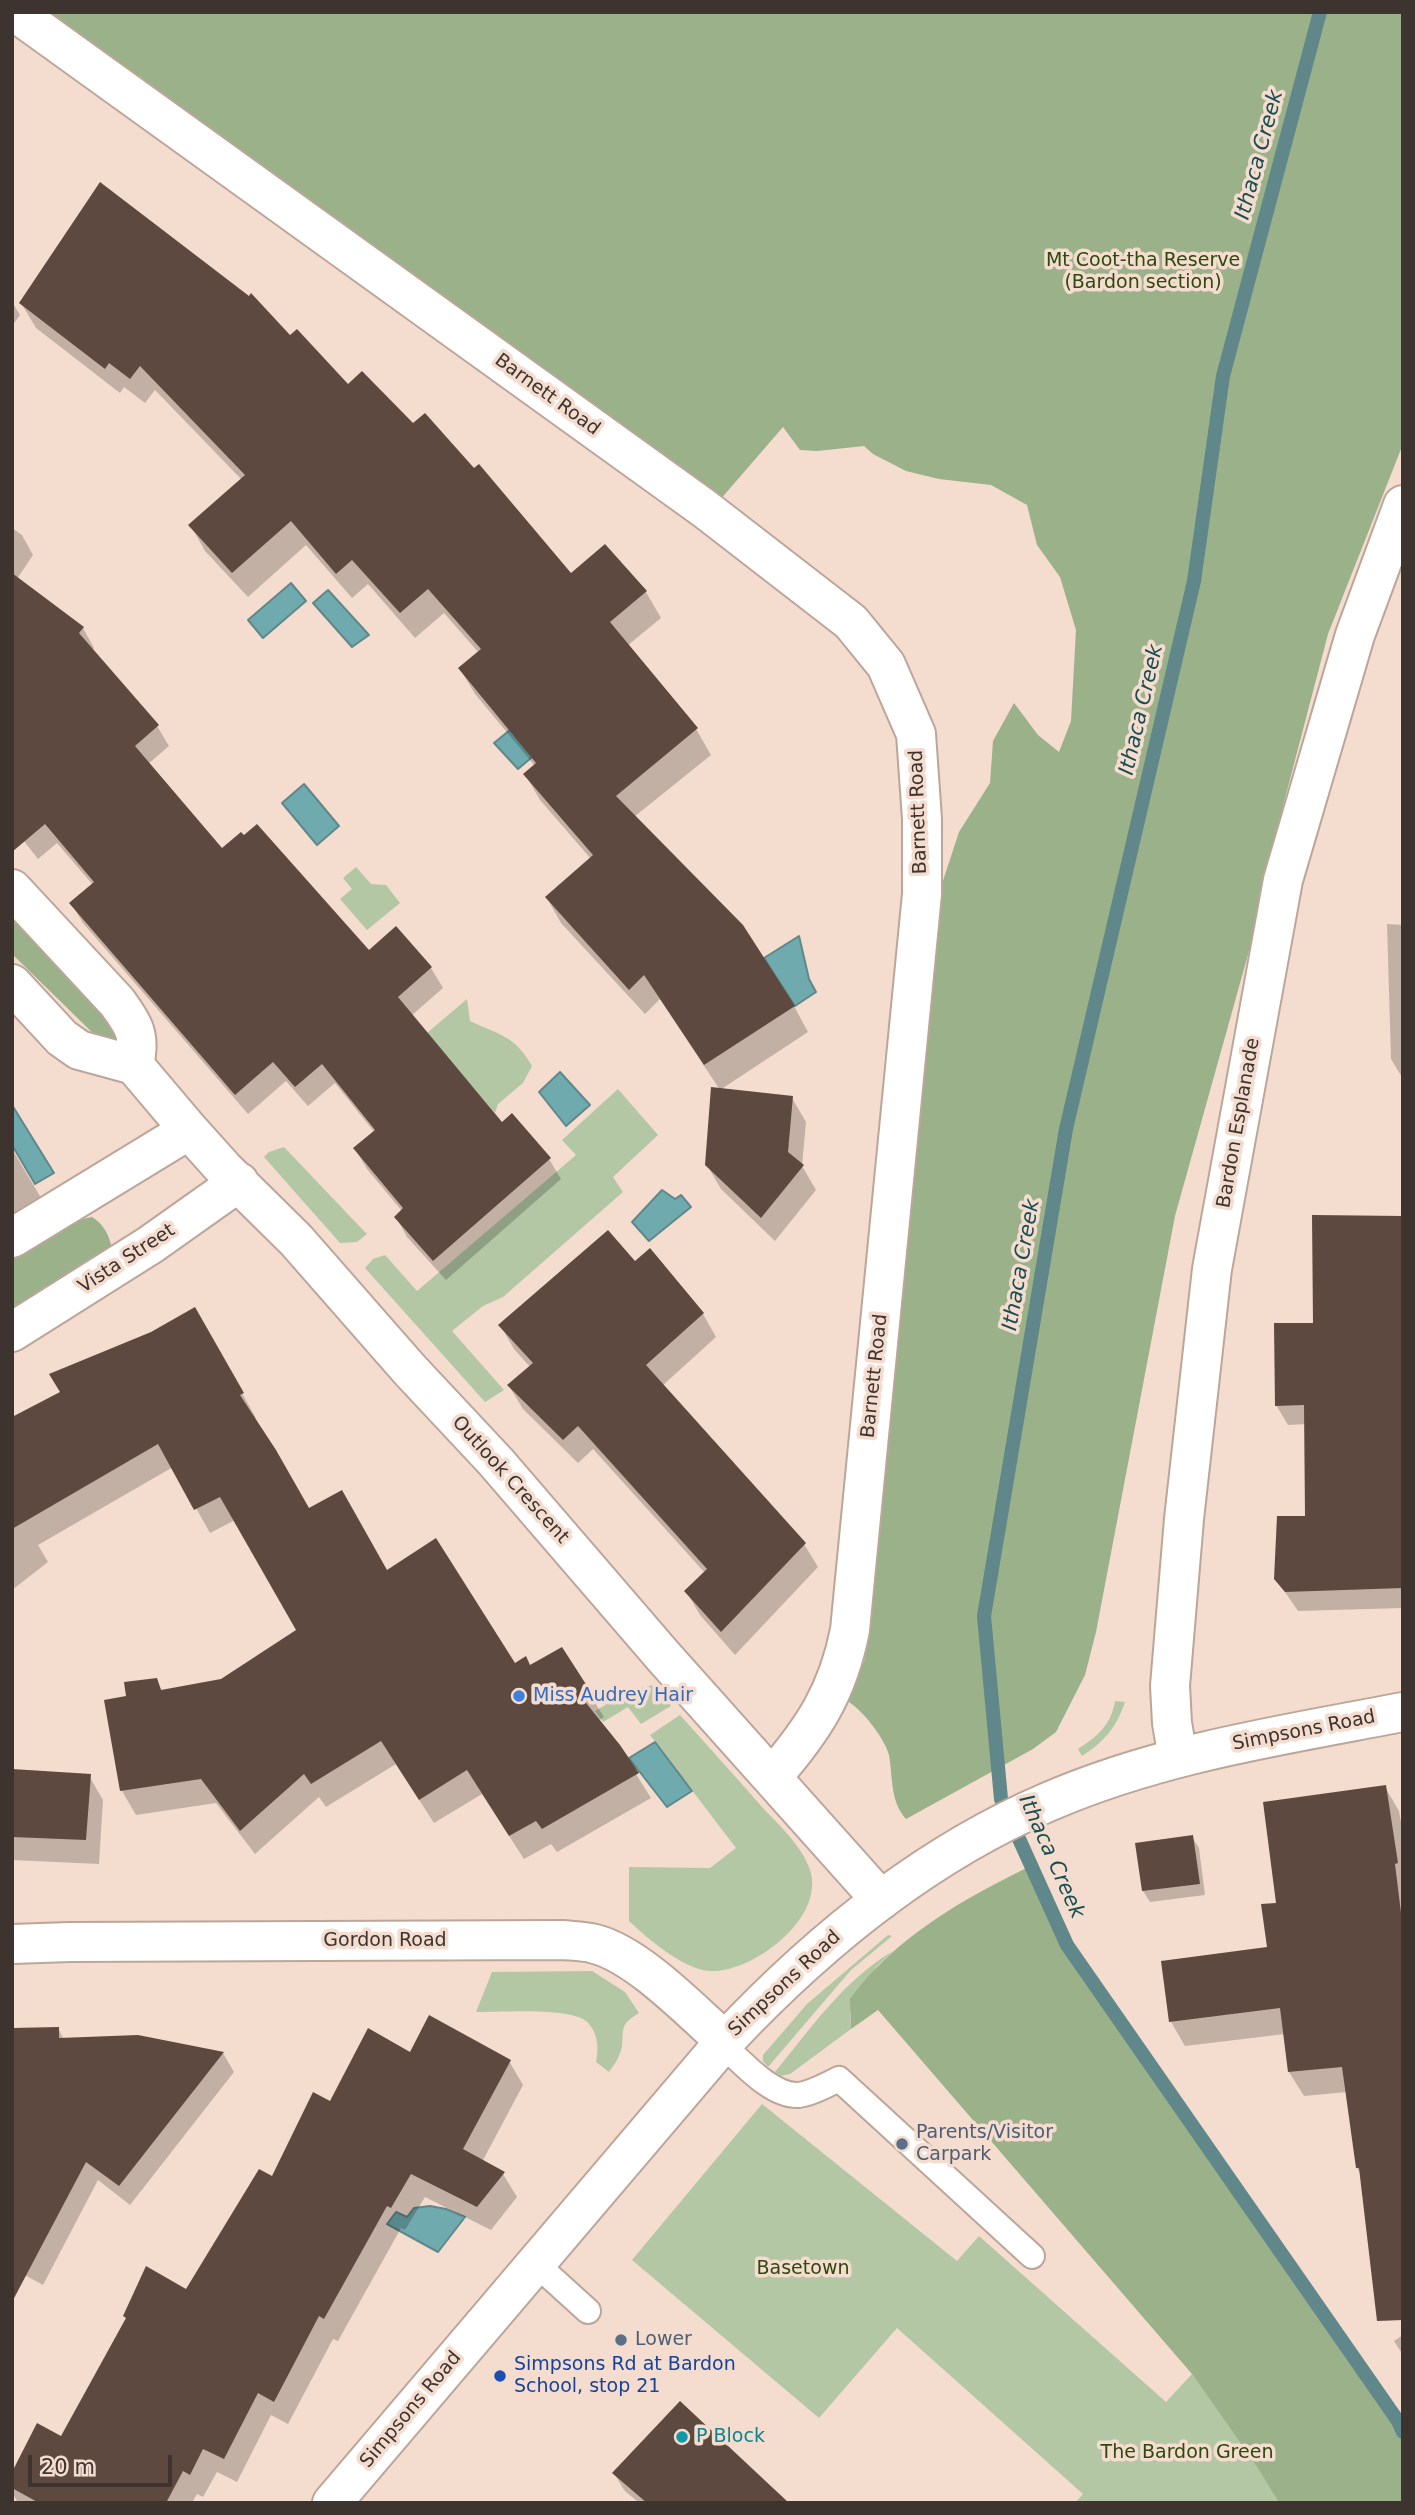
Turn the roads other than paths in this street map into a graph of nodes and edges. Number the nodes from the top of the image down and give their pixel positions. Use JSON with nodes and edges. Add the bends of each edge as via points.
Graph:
{"nodes":[{"id":1,"x":15,"y":12,"type":"edge"},
{"id":2,"x":1403,"y":505,"type":"edge"},
{"id":3,"x":12,"y":889,"type":"edge"},
{"id":4,"x":12,"y":984,"type":"edge"},
{"id":5,"x":134,"y":1065,"type":"junction"},
{"id":6,"x":188,"y":1130,"type":"junction"},
{"id":7,"x":239,"y":1182,"type":"junction"},
{"id":8,"x":12,"y":1238,"type":"edge"},
{"id":9,"x":12,"y":1332,"type":"edge"},
{"id":10,"x":1403,"y":1712,"type":"edge"},
{"id":11,"x":1178,"y":1758,"type":"junction"},
{"id":12,"x":772,"y":1777,"type":"junction"},
{"id":13,"x":881,"y":1900,"type":"junction"},
{"id":14,"x":12,"y":1944,"type":"edge"},
{"id":15,"x":724,"y":2043,"type":"junction"},
{"id":16,"x":1032,"y":2256,"type":"dead end"},
{"id":17,"x":535,"y":2263,"type":"junction"},
{"id":18,"x":588,"y":2311,"type":"dead end"},
{"id":19,"x":332,"y":2503,"type":"edge"}],
"edges":[{"from":1,"to":12,"type":"street","name":"Barnett Road","via":[[705,509],[851,622],[886,665],[916,734],[922,894],[850,1630],[840,1670],[813,1727]]},
{"from":2,"to":11,"type":"street","name":"Bardon Esplanade","via":[[1355,635],[1283,880],[1217,1243],[1171,1672],[1171,1716]]},
{"from":3,"to":5,"type":"street","via":[[129,1019],[138,1049]]},
{"from":4,"to":5,"type":"street","via":[[79,1051]]},
{"from":5,"to":6,"type":"street","name":"Outlook Crescent"},
{"from":6,"to":7,"type":"street","name":"Outlook Crescent"},
{"from":6,"to":8,"type":"street"},
{"from":7,"to":9,"type":"street","name":"Vista Street"},
{"from":7,"to":12,"type":"street","name":"Outlook Crescent","via":[[496,1462]]},
{"from":10,"to":11,"type":"street","name":"Simpsons Road"},
{"from":11,"to":13,"type":"street","name":"Simpsons Road","via":[[1045,1803],[963,1845]]},
{"from":12,"to":13,"type":"street","name":"Outlook Crescent"},
{"from":13,"to":15,"type":"street","name":"Simpsons Road","via":[[789,1975]]},
{"from":14,"to":15,"type":"street","name":"Gordon Road","via":[[588,1942],[643,1970]]},
{"from":15,"to":16,"type":"lane","via":[[772,2088],[784,2093],[806,2093],[839,2079]]},
{"from":15,"to":17,"type":"street","name":"Simpsons Road"},
{"from":17,"to":18,"type":"lane"},
{"from":17,"to":19,"type":"street","name":"Simpsons Road"}]}
